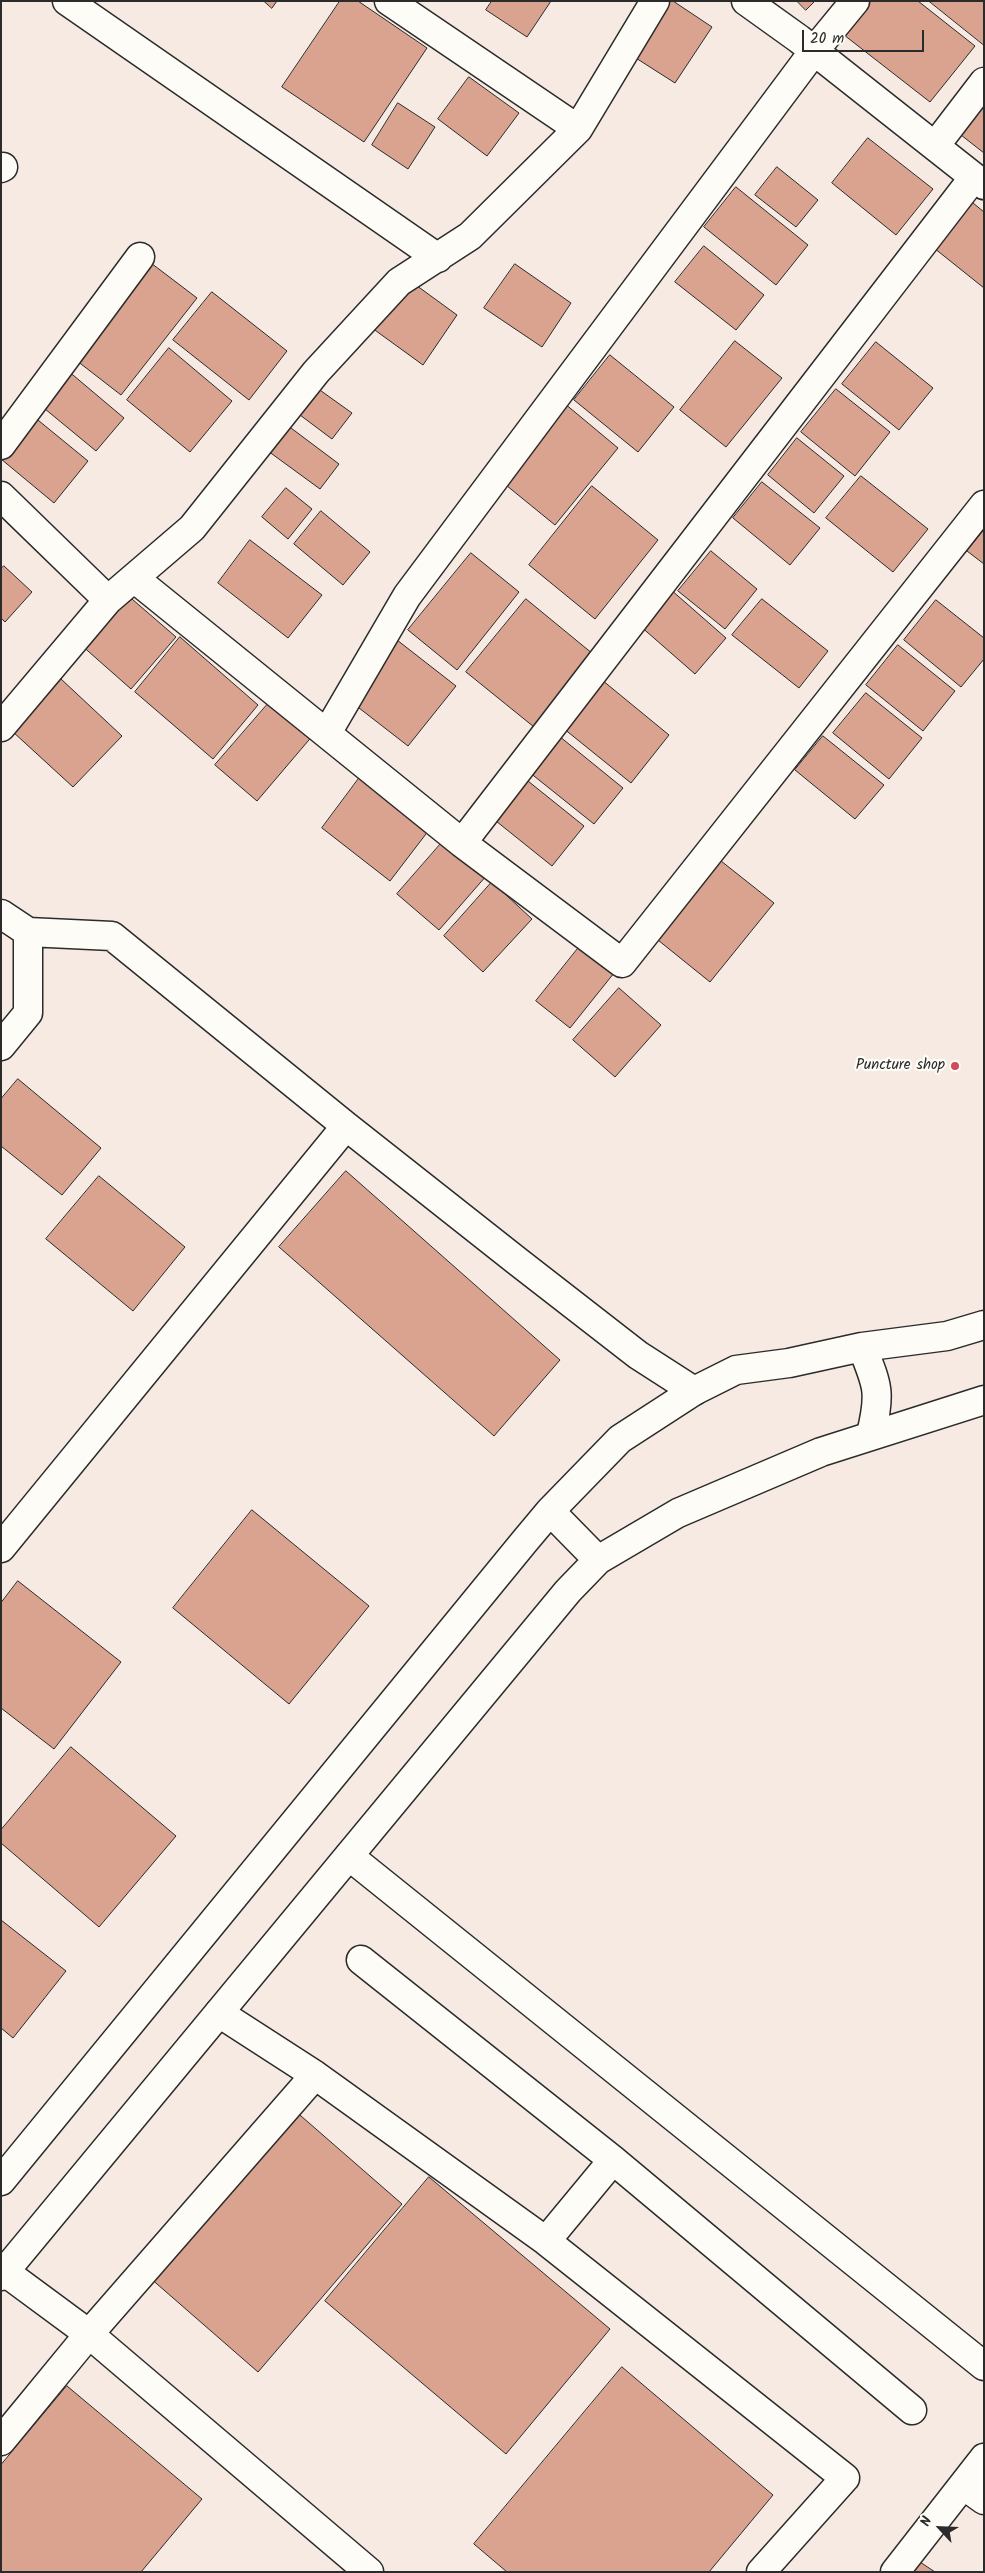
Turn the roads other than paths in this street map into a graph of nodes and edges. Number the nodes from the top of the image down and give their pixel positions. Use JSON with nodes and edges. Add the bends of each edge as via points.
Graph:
{"nodes":[{"id":1,"x":67,"y":1,"type":"edge"},
{"id":2,"x":389,"y":1,"type":"edge"},
{"id":3,"x":655,"y":1,"type":"edge"},
{"id":4,"x":746,"y":1,"type":"edge"},
{"id":5,"x":855,"y":1,"type":"edge"},
{"id":6,"x":814,"y":51,"type":"junction"},
{"id":7,"x":984,"y":82,"type":"edge"},
{"id":8,"x":578,"y":129,"type":"junction"},
{"id":9,"x":935,"y":146,"type":"junction"},
{"id":10,"x":979,"y":181,"type":"edge"},
{"id":11,"x":140,"y":257,"type":"dead end"},
{"id":12,"x":438,"y":258,"type":"junction"},
{"id":13,"x":1,"y":444,"type":"edge"},
{"id":14,"x":1,"y":496,"type":"edge"},
{"id":15,"x":984,"y":505,"type":"edge"},
{"id":16,"x":134,"y":578,"type":"junction"},
{"id":17,"x":108,"y":600,"type":"junction"},
{"id":18,"x":1,"y":727,"type":"edge"},
{"id":19,"x":327,"y":733,"type":"junction"},
{"id":20,"x":462,"y":842,"type":"junction"},
{"id":21,"x":1,"y":914,"type":"edge"},
{"id":22,"x":28,"y":932,"type":"junction"},
{"id":23,"x":1,"y":1046,"type":"edge"},
{"id":24,"x":346,"y":1126,"type":"junction"},
{"id":25,"x":984,"y":1325,"type":"edge"},
{"id":26,"x":862,"y":1347,"type":"junction"},
{"id":27,"x":694,"y":1391,"type":"junction"},
{"id":28,"x":984,"y":1400,"type":"edge"},
{"id":29,"x":871,"y":1434,"type":"junction"},
{"id":30,"x":550,"y":1510,"type":"junction"},
{"id":31,"x":1,"y":1548,"type":"edge"},
{"id":32,"x":598,"y":1560,"type":"junction"},
{"id":33,"x":349,"y":1856,"type":"junction"},
{"id":34,"x":361,"y":1960,"type":"dead end"},
{"id":35,"x":219,"y":2013,"type":"junction"},
{"id":36,"x":315,"y":2075,"type":"junction"},
{"id":37,"x":613,"y":2160,"type":"junction"},
{"id":38,"x":1,"y":2181,"type":"edge"},
{"id":39,"x":546,"y":2241,"type":"junction"},
{"id":40,"x":3,"y":2274,"type":"edge"},
{"id":41,"x":89,"y":2334,"type":"junction"},
{"id":42,"x":984,"y":2366,"type":"edge"},
{"id":43,"x":912,"y":2410,"type":"dead end"},
{"id":44,"x":1,"y":2441,"type":"edge"},
{"id":45,"x":984,"y":2458,"type":"edge"},
{"id":46,"x":973,"y":2493,"type":"edge"},
{"id":47,"x":369,"y":2572,"type":"edge"},
{"id":48,"x":760,"y":2572,"type":"edge"},
{"id":49,"x":895,"y":2572,"type":"edge"}],
"edges":[{"from":1,"to":12,"type":"street"},
{"from":2,"to":8,"type":"street"},
{"from":3,"to":8,"type":"street"},
{"from":4,"to":6,"type":"street"},
{"from":5,"to":6,"type":"street"},
{"from":6,"to":9,"type":"street"},
{"from":6,"to":19,"type":"street","via":[[407,596]]},
{"from":7,"to":9,"type":"street"},
{"from":8,"to":12,"type":"street","via":[[470,236]]},
{"from":9,"to":10,"type":"street"},
{"from":10,"to":20,"type":"street"},
{"from":11,"to":13,"type":"street"},
{"from":12,"to":16,"type":"street","via":[[399,282],[316,372],[192,528]]},
{"from":14,"to":17,"type":"street"},
{"from":15,"to":20,"type":"street","via":[[622,963]]},
{"from":16,"to":17,"type":"street"},
{"from":16,"to":19,"type":"street"},
{"from":17,"to":18,"type":"street"},
{"from":19,"to":20,"type":"street"},
{"from":21,"to":22,"type":"street"},
{"from":22,"to":23,"type":"street","via":[[28,1014]]},
{"from":22,"to":24,"type":"street","via":[[112,936]]},
{"from":24,"to":27,"type":"street","via":[[638,1355]]},
{"from":24,"to":31,"type":"street"},
{"from":25,"to":26,"type":"street","via":[[946,1336]]},
{"from":26,"to":27,"type":"street","via":[[736,1370]]},
{"from":26,"to":29,"type":"street","via":[[876,1380],[878,1404]]},
{"from":27,"to":30,"type":"street","via":[[620,1440]]},
{"from":28,"to":29,"type":"street"},
{"from":29,"to":32,"type":"street","via":[[799,1460],[678,1512]]},
{"from":30,"to":32,"type":"street"},
{"from":30,"to":38,"type":"street"},
{"from":32,"to":33,"type":"street","via":[[568,1591]]},
{"from":33,"to":35,"type":"street"},
{"from":33,"to":42,"type":"street"},
{"from":34,"to":37,"type":"street"},
{"from":35,"to":36,"type":"street"},
{"from":35,"to":40,"type":"street"},
{"from":36,"to":39,"type":"street"},
{"from":36,"to":41,"type":"street"},
{"from":37,"to":39,"type":"street"},
{"from":37,"to":43,"type":"street"},
{"from":39,"to":48,"type":"street","via":[[845,2478]]},
{"from":40,"to":41,"type":"street"},
{"from":41,"to":44,"type":"street"},
{"from":41,"to":47,"type":"street"},
{"from":45,"to":46,"type":"street"},
{"from":46,"to":49,"type":"street"}]}
